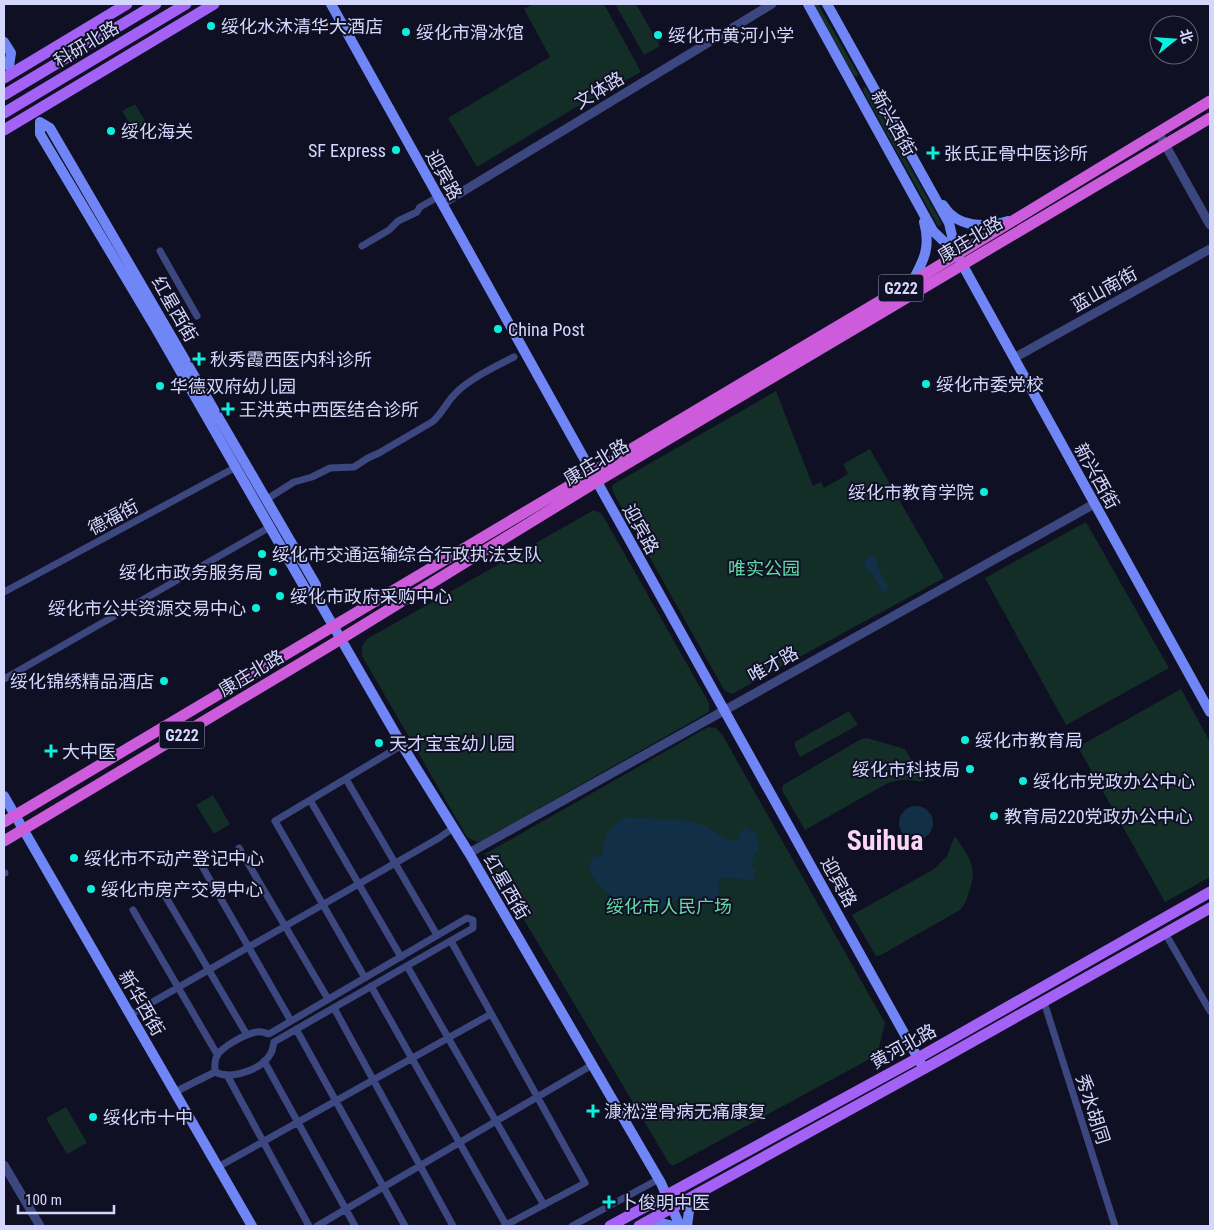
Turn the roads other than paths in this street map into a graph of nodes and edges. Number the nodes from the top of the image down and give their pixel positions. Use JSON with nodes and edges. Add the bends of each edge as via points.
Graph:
{"nodes":[{"id":1,"x":127,"y":4,"type":"edge"},
{"id":2,"x":156,"y":4,"type":"edge"},
{"id":3,"x":186,"y":4,"type":"edge"},
{"id":4,"x":214,"y":4,"type":"edge"},
{"id":5,"x":331,"y":4,"type":"edge"},
{"id":6,"x":772,"y":4,"type":"edge"},
{"id":7,"x":808,"y":4,"type":"edge"},
{"id":8,"x":827,"y":4,"type":"edge"},
{"id":9,"x":4,"y":42,"type":"edge"},
{"id":10,"x":8,"y":70,"type":"edge"},
{"id":11,"x":868,"y":77,"type":"junction"},
{"id":12,"x":21,"y":85,"type":"junction"},
{"id":13,"x":854,"y":85,"type":"junction"},
{"id":14,"x":4,"y":95,"type":"edge"},
{"id":15,"x":27,"y":100,"type":"junction"},
{"id":16,"x":1210,"y":101,"type":"edge"},
{"id":17,"x":34,"y":112,"type":"junction"},
{"id":18,"x":4,"y":113,"type":"edge"},
{"id":19,"x":1210,"y":118,"type":"edge"},
{"id":20,"x":40,"y":122,"type":"junction"},
{"id":21,"x":4,"y":130,"type":"edge"},
{"id":22,"x":1158,"y":132,"type":"junction"},
{"id":23,"x":1165,"y":145,"type":"junction"},
{"id":24,"x":913,"y":161,"type":"junction"},
{"id":25,"x":900,"y":168,"type":"junction"},
{"id":26,"x":87,"y":192,"type":"junction"},
{"id":27,"x":78,"y":198,"type":"junction"},
{"id":28,"x":440,"y":200,"type":"junction"},
{"id":29,"x":1009,"y":221,"type":"junction"},
{"id":30,"x":1210,"y":225,"type":"edge"},
{"id":31,"x":362,"y":246,"type":"dead end"},
{"id":32,"x":1210,"y":248,"type":"edge"},
{"id":33,"x":160,"y":251,"type":"dead end"},
{"id":34,"x":959,"y":259,"type":"junction"},
{"id":35,"x":912,"y":282,"type":"junction"},
{"id":36,"x":197,"y":316,"type":"dead end"},
{"id":37,"x":163,"y":331,"type":"junction"},
{"id":38,"x":514,"y":357,"type":"dead end"},
{"id":39,"x":1014,"y":358,"type":"junction"},
{"id":40,"x":241,"y":465,"type":"junction"},
{"id":41,"x":594,"y":478,"type":"junction"},
{"id":42,"x":267,"y":499,"type":"junction"},
{"id":43,"x":1094,"y":504,"type":"junction"},
{"id":44,"x":270,"y":527,"type":"junction"},
{"id":45,"x":4,"y":592,"type":"edge"},
{"id":46,"x":316,"y":596,"type":"junction"},
{"id":47,"x":333,"y":626,"type":"junction"},
{"id":48,"x":340,"y":639,"type":"junction"},
{"id":49,"x":4,"y":679,"type":"edge"},
{"id":50,"x":723,"y":710,"type":"junction"},
{"id":51,"x":1210,"y":712,"type":"edge"},
{"id":52,"x":402,"y":745,"type":"junction"},
{"id":53,"x":346,"y":779,"type":"junction"},
{"id":54,"x":4,"y":796,"type":"edge"},
{"id":55,"x":310,"y":800,"type":"junction"},
{"id":56,"x":14,"y":815,"type":"junction"},
{"id":57,"x":4,"y":822,"type":"edge"},
{"id":58,"x":453,"y":828,"type":"junction"},
{"id":59,"x":22,"y":830,"type":"junction"},
{"id":60,"x":4,"y":841,"type":"edge"},
{"id":61,"x":239,"y":848,"type":"dead end"},
{"id":62,"x":469,"y":853,"type":"junction"},
{"id":63,"x":395,"y":863,"type":"junction"},
{"id":64,"x":202,"y":866,"type":"dead end"},
{"id":65,"x":358,"y":884,"type":"junction"},
{"id":66,"x":1210,"y":892,"type":"edge"},
{"id":67,"x":164,"y":894,"type":"dead end"},
{"id":68,"x":323,"y":904,"type":"junction"},
{"id":69,"x":1210,"y":908,"type":"edge"},
{"id":70,"x":133,"y":910,"type":"dead end"},
{"id":71,"x":285,"y":926,"type":"junction"},
{"id":72,"x":1165,"y":933,"type":"junction"},
{"id":73,"x":437,"y":935,"type":"junction"},
{"id":74,"x":451,"y":941,"type":"junction"},
{"id":75,"x":249,"y":947,"type":"junction"},
{"id":76,"x":401,"y":957,"type":"junction"},
{"id":77,"x":407,"y":966,"type":"junction"},
{"id":78,"x":208,"y":970,"type":"junction"},
{"id":79,"x":365,"y":978,"type":"junction"},
{"id":80,"x":371,"y":986,"type":"junction"},
{"id":81,"x":178,"y":988,"type":"junction"},
{"id":82,"x":328,"y":999,"type":"junction"},
{"id":83,"x":1044,"y":1002,"type":"junction"},
{"id":84,"x":334,"y":1008,"type":"junction"},
{"id":85,"x":1210,"y":1011,"type":"edge"},
{"id":86,"x":491,"y":1014,"type":"junction"},
{"id":87,"x":130,"y":1015,"type":"junction"},
{"id":88,"x":291,"y":1021,"type":"junction"},
{"id":89,"x":296,"y":1029,"type":"junction"},
{"id":90,"x":246,"y":1036,"type":"junction"},
{"id":91,"x":448,"y":1038,"type":"junction"},
{"id":92,"x":218,"y":1054,"type":"junction"},
{"id":93,"x":411,"y":1058,"type":"junction"},
{"id":94,"x":918,"y":1058,"type":"junction"},
{"id":95,"x":264,"y":1061,"type":"junction"},
{"id":96,"x":592,"y":1065,"type":"junction"},
{"id":97,"x":924,"y":1069,"type":"junction"},
{"id":98,"x":215,"y":1072,"type":"junction"},
{"id":99,"x":228,"y":1075,"type":"junction"},
{"id":100,"x":373,"y":1079,"type":"junction"},
{"id":101,"x":175,"y":1092,"type":"junction"},
{"id":102,"x":538,"y":1097,"type":"junction"},
{"id":103,"x":336,"y":1101,"type":"junction"},
{"id":104,"x":496,"y":1122,"type":"junction"},
{"id":105,"x":298,"y":1123,"type":"junction"},
{"id":106,"x":264,"y":1142,"type":"junction"},
{"id":107,"x":459,"y":1143,"type":"junction"},
{"id":108,"x":4,"y":1165,"type":"edge"},
{"id":109,"x":420,"y":1166,"type":"junction"},
{"id":110,"x":218,"y":1167,"type":"junction"},
{"id":111,"x":659,"y":1179,"type":"junction"},
{"id":112,"x":383,"y":1188,"type":"junction"},
{"id":113,"x":698,"y":1194,"type":"junction"},
{"id":114,"x":667,"y":1195,"type":"junction"},
{"id":115,"x":544,"y":1205,"type":"junction"},
{"id":116,"x":672,"y":1208,"type":"junction"},
{"id":117,"x":346,"y":1210,"type":"junction"},
{"id":118,"x":40,"y":1226,"type":"edge"},
{"id":119,"x":252,"y":1226,"type":"edge"},
{"id":120,"x":309,"y":1226,"type":"edge"},
{"id":121,"x":317,"y":1226,"type":"edge"},
{"id":122,"x":355,"y":1226,"type":"edge"},
{"id":123,"x":405,"y":1226,"type":"edge"},
{"id":124,"x":453,"y":1226,"type":"edge"},
{"id":125,"x":505,"y":1226,"type":"edge"},
{"id":126,"x":572,"y":1226,"type":"edge"},
{"id":127,"x":610,"y":1226,"type":"edge"},
{"id":128,"x":640,"y":1226,"type":"edge"},
{"id":129,"x":674,"y":1226,"type":"edge"},
{"id":130,"x":680,"y":1226,"type":"edge"},
{"id":131,"x":687,"y":1226,"type":"edge"},
{"id":132,"x":1115,"y":1226,"type":"edge"}],
"edges":[{"from":1,"to":10,"type":"main road"},
{"from":2,"to":12,"type":"main road","name":"科研北路"},
{"from":3,"to":15,"type":"main road","name":"科研北路"},
{"from":4,"to":17,"type":"main road"},
{"from":5,"to":28,"type":"main road","name":"迎宾路"},
{"from":6,"to":28,"type":"street","name":"文体路"},
{"from":7,"to":13,"type":"main road","name":"新兴西街"},
{"from":8,"to":11,"type":"main road","name":"新兴西街"},
{"from":9,"to":10,"type":"main road","via":[[10,53]]},
{"from":10,"to":12,"type":"main road"},
{"from":11,"to":13,"type":"main road"},
{"from":11,"to":24,"type":"main road","name":"新兴西街"},
{"from":12,"to":14,"type":"main road","name":"科研北路"},
{"from":13,"to":25,"type":"main road","name":"新兴西街"},
{"from":15,"to":17,"type":"main road","name":"红星西街"},
{"from":15,"to":18,"type":"main road","name":"科研北路"},
{"from":16,"to":22,"type":"highway","name":"康庄北路","number":"G222"},
{"from":17,"to":20,"type":"main road","name":"红星西街"},
{"from":17,"to":21,"type":"main road"},
{"from":19,"to":23,"type":"highway","name":"康庄北路","number":"G222"},
{"from":20,"to":26,"type":"main road","name":"红星西街","via":[[50,128]]},
{"from":20,"to":27,"type":"main road","name":"红星西街","via":[[40,134]]},
{"from":22,"to":23,"type":"street"},
{"from":22,"to":29,"type":"highway","name":"康庄北路","number":"G222"},
{"from":23,"to":30,"type":"street"},
{"from":23,"to":34,"type":"highway","name":"康庄北路","number":"G222"},
{"from":24,"to":29,"type":"main road","via":[[926,174],[946,209],[957,218],[982,226]]},
{"from":24,"to":34,"type":"main road","name":"新兴西街","via":[[948,223]]},
{"from":25,"to":34,"type":"main road","name":"新兴西街","via":[[933,230]]},
{"from":25,"to":35,"type":"main road","via":[[927,233],[926,252]]},
{"from":26,"to":27,"type":"main road"},
{"from":26,"to":37,"type":"main road","name":"红星西街"},
{"from":27,"to":37,"type":"main road","name":"红星西街"},
{"from":28,"to":31,"type":"street","via":[[420,207]]},
{"from":28,"to":41,"type":"main road","name":"迎宾路"},
{"from":29,"to":34,"type":"highway","name":"康庄北路","number":"G222"},
{"from":32,"to":39,"type":"street","name":"蓝山南街"},
{"from":33,"to":36,"type":"street"},
{"from":34,"to":35,"type":"highway","name":"康庄北路","number":"G222"},
{"from":34,"to":39,"type":"main road","name":"新兴西街"},
{"from":34,"to":41,"type":"highway","name":"康庄北路","number":"G222"},
{"from":35,"to":41,"type":"highway","name":"康庄北路","number":"G222"},
{"from":37,"to":40,"type":"main road","name":"红星西街"},
{"from":38,"to":42,"type":"street","via":[[454,394],[440,416],[432,422],[378,454],[354,467],[330,468],[294,482]]},
{"from":39,"to":43,"type":"main road","name":"新兴西街"},
{"from":40,"to":42,"type":"main road","name":"红星西街"},
{"from":40,"to":44,"type":"main road","name":"红星西街"},
{"from":40,"to":45,"type":"street","name":"德福街"},
{"from":41,"to":47,"type":"highway","name":"康庄北路","number":"G222"},
{"from":41,"to":48,"type":"highway","name":"康庄北路","number":"G222"},
{"from":41,"to":50,"type":"main road","name":"迎宾路"},
{"from":42,"to":46,"type":"main road","name":"红星西街","via":[[316,585]]},
{"from":43,"to":50,"type":"street","name":"唯才路"},
{"from":43,"to":51,"type":"main road","name":"新兴西街"},
{"from":44,"to":46,"type":"main road","name":"红星西街","via":[[306,590]]},
{"from":44,"to":49,"type":"street"},
{"from":46,"to":47,"type":"main road","name":"红星西街"},
{"from":47,"to":48,"type":"main road","name":"红星西街"},
{"from":47,"to":56,"type":"highway","name":"康庄北路","number":"G222"},
{"from":48,"to":52,"type":"main road","name":"红星西街"},
{"from":48,"to":59,"type":"highway","name":"康庄北路","number":"G222"},
{"from":50,"to":62,"type":"street","name":"唯才路"},
{"from":50,"to":94,"type":"main road","name":"迎宾路"},
{"from":52,"to":53,"type":"street"},
{"from":52,"to":58,"type":"main road","name":"红星西街"},
{"from":53,"to":55,"type":"street"},
{"from":53,"to":63,"type":"street"},
{"from":54,"to":56,"type":"main road","name":"新华西街"},
{"from":55,"to":65,"type":"street"},
{"from":55,"to":68,"type":"street","via":[[275,821]]},
{"from":56,"to":57,"type":"highway","name":"康庄北路","number":"G222"},
{"from":56,"to":59,"type":"main road","name":"新华西街"},
{"from":58,"to":62,"type":"main road","name":"红星西街"},
{"from":58,"to":63,"type":"street"},
{"from":59,"to":60,"type":"highway","name":"康庄北路","number":"G222"},
{"from":59,"to":87,"type":"main road","name":"新华西街"},
{"from":61,"to":71,"type":"street"},
{"from":62,"to":96,"type":"main road","name":"红星西街"},
{"from":63,"to":65,"type":"street"},
{"from":63,"to":73,"type":"street"},
{"from":64,"to":75,"type":"street"},
{"from":65,"to":68,"type":"street"},
{"from":65,"to":76,"type":"street"},
{"from":66,"to":94,"type":"main road","name":"黄河北路"},
{"from":67,"to":78,"type":"street"},
{"from":68,"to":71,"type":"street"},
{"from":68,"to":79,"type":"street"},
{"from":69,"to":72,"type":"main road","name":"黄河北路"},
{"from":70,"to":81,"type":"street"},
{"from":71,"to":75,"type":"street"},
{"from":71,"to":82,"type":"street"},
{"from":72,"to":83,"type":"main road","name":"黄河北路"},
{"from":72,"to":85,"type":"street"},
{"from":73,"to":74,"type":"street","via":[[467,918],[473,920],[473,928]]},
{"from":73,"to":76,"type":"street"},
{"from":74,"to":77,"type":"street"},
{"from":74,"to":86,"type":"street"},
{"from":75,"to":78,"type":"street"},
{"from":75,"to":88,"type":"street"},
{"from":76,"to":79,"type":"street"},
{"from":77,"to":80,"type":"street"},
{"from":77,"to":91,"type":"street"},
{"from":78,"to":81,"type":"street"},
{"from":78,"to":90,"type":"street"},
{"from":79,"to":82,"type":"street"},
{"from":80,"to":84,"type":"street"},
{"from":80,"to":93,"type":"street"},
{"from":81,"to":87,"type":"street"},
{"from":81,"to":92,"type":"street"},
{"from":82,"to":88,"type":"street"},
{"from":83,"to":97,"type":"main road","name":"黄河北路"},
{"from":83,"to":132,"type":"street","name":"秀水胡同"},
{"from":84,"to":89,"type":"street"},
{"from":84,"to":100,"type":"street"},
{"from":86,"to":91,"type":"street"},
{"from":86,"to":102,"type":"street"},
{"from":87,"to":101,"type":"main road","name":"新华西街"},
{"from":88,"to":90,"type":"street","via":[[269,1034],[260,1031]]},
{"from":89,"to":95,"type":"street","via":[[274,1042]]},
{"from":89,"to":103,"type":"street"},
{"from":90,"to":92,"type":"street"},
{"from":91,"to":93,"type":"street"},
{"from":91,"to":104,"type":"street"},
{"from":92,"to":98,"type":"street"},
{"from":93,"to":100,"type":"street"},
{"from":93,"to":107,"type":"street"},
{"from":94,"to":97,"type":"main road","name":"迎宾路"},
{"from":94,"to":114,"type":"main road","name":"黄河北路"},
{"from":95,"to":99,"type":"street","via":[[257,1067]]},
{"from":95,"to":105,"type":"street"},
{"from":96,"to":102,"type":"street"},
{"from":96,"to":111,"type":"main road","name":"红星西街"},
{"from":97,"to":113,"type":"main road","name":"黄河北路"},
{"from":98,"to":99,"type":"street"},
{"from":98,"to":101,"type":"street"},
{"from":99,"to":106,"type":"street"},
{"from":100,"to":103,"type":"street"},
{"from":100,"to":109,"type":"street"},
{"from":101,"to":110,"type":"main road","name":"新华西街"},
{"from":102,"to":104,"type":"street"},
{"from":102,"to":115,"type":"street","via":[[585,1183]]},
{"from":103,"to":105,"type":"street"},
{"from":103,"to":112,"type":"street"},
{"from":104,"to":107,"type":"street"},
{"from":104,"to":115,"type":"street"},
{"from":105,"to":106,"type":"street"},
{"from":105,"to":117,"type":"street"},
{"from":106,"to":110,"type":"street"},
{"from":106,"to":120,"type":"street"},
{"from":107,"to":109,"type":"street"},
{"from":107,"to":125,"type":"street"},
{"from":108,"to":118,"type":"street"},
{"from":109,"to":112,"type":"street"},
{"from":109,"to":124,"type":"street"},
{"from":110,"to":119,"type":"main road","name":"新华西街"},
{"from":111,"to":114,"type":"main road","name":"红星西街"},
{"from":111,"to":126,"type":"street"},
{"from":112,"to":117,"type":"street"},
{"from":112,"to":123,"type":"street"},
{"from":113,"to":116,"type":"main road","name":"黄河北路"},
{"from":113,"to":131,"type":"main road","via":[[691,1206]]},
{"from":114,"to":116,"type":"main road","name":"红星西街"},
{"from":114,"to":127,"type":"main road","name":"黄河北路"},
{"from":115,"to":125,"type":"street"},
{"from":116,"to":128,"type":"main road","name":"黄河北路"},
{"from":116,"to":130,"type":"main road","name":"红星西街"},
{"from":117,"to":121,"type":"street"},
{"from":117,"to":122,"type":"street"},
{"from":128,"to":129,"type":"main road","via":[[658,1222]]}]}
